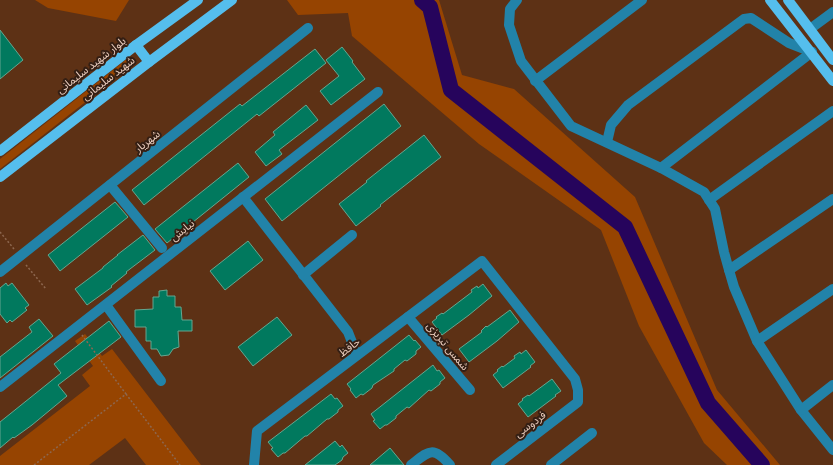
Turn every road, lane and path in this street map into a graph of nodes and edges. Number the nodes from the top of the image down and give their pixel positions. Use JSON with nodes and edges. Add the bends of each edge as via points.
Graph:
{"nodes":[{"id":1,"x":198,"y":0,"type":"edge"},
{"id":2,"x":232,"y":0,"type":"edge"},
{"id":3,"x":517,"y":0,"type":"edge"},
{"id":4,"x":642,"y":0,"type":"edge"},
{"id":5,"x":770,"y":0,"type":"edge"},
{"id":6,"x":788,"y":0,"type":"edge"},
{"id":7,"x":833,"y":12,"type":"edge"},
{"id":8,"x":308,"y":28,"type":"dead end"},
{"id":9,"x":810,"y":29,"type":"junction"},
{"id":10,"x":136,"y":45,"type":"junction"},
{"id":11,"x":812,"y":52,"type":"junction"},
{"id":12,"x":833,"y":60,"type":"edge"},
{"id":13,"x":148,"y":62,"type":"junction"},
{"id":14,"x":535,"y":81,"type":"junction"},
{"id":15,"x":833,"y":81,"type":"edge"},
{"id":16,"x":378,"y":92,"type":"dead end"},
{"id":17,"x":833,"y":111,"type":"edge"},
{"id":18,"x":607,"y":142,"type":"junction"},
{"id":19,"x":0,"y":151,"type":"edge"},
{"id":20,"x":661,"y":168,"type":"junction"},
{"id":21,"x":0,"y":177,"type":"edge"},
{"id":22,"x":110,"y":185,"type":"junction"},
{"id":23,"x":243,"y":197,"type":"junction"},
{"id":24,"x":833,"y":199,"type":"edge"},
{"id":25,"x":709,"y":200,"type":"junction"},
{"id":26,"x":352,"y":234,"type":"dead end"},
{"id":27,"x":162,"y":248,"type":"dead end"},
{"id":28,"x":730,"y":270,"type":"junction"},
{"id":29,"x":0,"y":272,"type":"edge"},
{"id":30,"x":303,"y":274,"type":"junction"},
{"id":31,"x":833,"y":289,"type":"edge"},
{"id":32,"x":106,"y":305,"type":"junction"},
{"id":33,"x":408,"y":317,"type":"junction"},
{"id":34,"x":76,"y":328,"type":"junction"},
{"id":35,"x":757,"y":341,"type":"junction"},
{"id":36,"x":357,"y":356,"type":"junction"},
{"id":37,"x":161,"y":381,"type":"dead end"},
{"id":38,"x":833,"y":385,"type":"edge"},
{"id":39,"x":0,"y":387,"type":"edge"},
{"id":40,"x":470,"y":390,"type":"dead end"},
{"id":41,"x":126,"y":394,"type":"junction"},
{"id":42,"x":578,"y":402,"type":"joint"},
{"id":43,"x":801,"y":410,"type":"junction"},
{"id":44,"x":592,"y":433,"type":"dead end"},
{"id":45,"x":833,"y":450,"type":"edge"},
{"id":46,"x":34,"y":465,"type":"edge"},
{"id":47,"x":180,"y":465,"type":"edge"},
{"id":48,"x":254,"y":465,"type":"edge"},
{"id":49,"x":411,"y":465,"type":"edge"},
{"id":50,"x":450,"y":465,"type":"edge"},
{"id":51,"x":497,"y":465,"type":"edge"},
{"id":52,"x":551,"y":465,"type":"edge"}],
"edges":[{"from":1,"to":10,"type":"main road","name":"بلوار شهید سلیمانی"},
{"from":2,"to":13,"type":"main road","name":"شهید سلیمانی"},
{"from":3,"to":14,"type":"street","via":[[510,9],[509,25],[521,61]]},
{"from":4,"to":14,"type":"street"},
{"from":5,"to":11,"type":"main road"},
{"from":6,"to":9,"type":"main road"},
{"from":7,"to":9,"type":"street"},
{"from":8,"to":22,"type":"street","name":"شهریار"},
{"from":9,"to":12,"type":"main road"},
{"from":10,"to":13,"type":"main road"},
{"from":10,"to":19,"type":"main road","name":"بلوار شهید سلیمانی"},
{"from":11,"to":15,"type":"main road"},
{"from":11,"to":18,"type":"street","via":[[789,43],[751,18],[744,20],[628,105],[611,125]]},
{"from":11,"to":20,"type":"street"},
{"from":13,"to":21,"type":"main road","name":"شهید سلیمانی"},
{"from":14,"to":18,"type":"street","via":[[571,126]]},
{"from":16,"to":23,"type":"street","name":"نیایش"},
{"from":17,"to":25,"type":"street"},
{"from":18,"to":20,"type":"street"},
{"from":20,"to":25,"type":"street","via":[[704,192]]},
{"from":22,"to":27,"type":"street"},
{"from":22,"to":29,"type":"street","name":"شهریار"},
{"from":23,"to":30,"type":"street"},
{"from":23,"to":32,"type":"street","name":"نیایش"},
{"from":24,"to":28,"type":"street"},
{"from":25,"to":28,"type":"street","via":[[715,210]]},
{"from":26,"to":30,"type":"street"},
{"from":28,"to":35,"type":"street","via":[[734,287]]},
{"from":30,"to":36,"type":"street","via":[[348,332]]},
{"from":31,"to":35,"type":"street"},
{"from":32,"to":34,"type":"street","name":"نیایش"},
{"from":32,"to":37,"type":"street"},
{"from":33,"to":36,"type":"street","name":"حافظ"},
{"from":33,"to":40,"type":"street","name":"شمس تبریزی"},
{"from":33,"to":42,"type":"street","name":"حافظ","via":[[482,261],[575,379]]},
{"from":34,"to":39,"type":"street","name":"نیایش"},
{"from":34,"to":41,"type":"path"},
{"from":35,"to":43,"type":"street"},
{"from":36,"to":48,"type":"street","name":"حافظ","via":[[257,431]]},
{"from":38,"to":43,"type":"street"},
{"from":41,"to":46,"type":"path"},
{"from":41,"to":47,"type":"path"},
{"from":42,"to":51,"type":"street","name":"فردوسی"},
{"from":43,"to":45,"type":"street"},
{"from":44,"to":52,"type":"street"},
{"from":49,"to":50,"type":"street","via":[[425,454],[433,452],[438,453]]}]}
